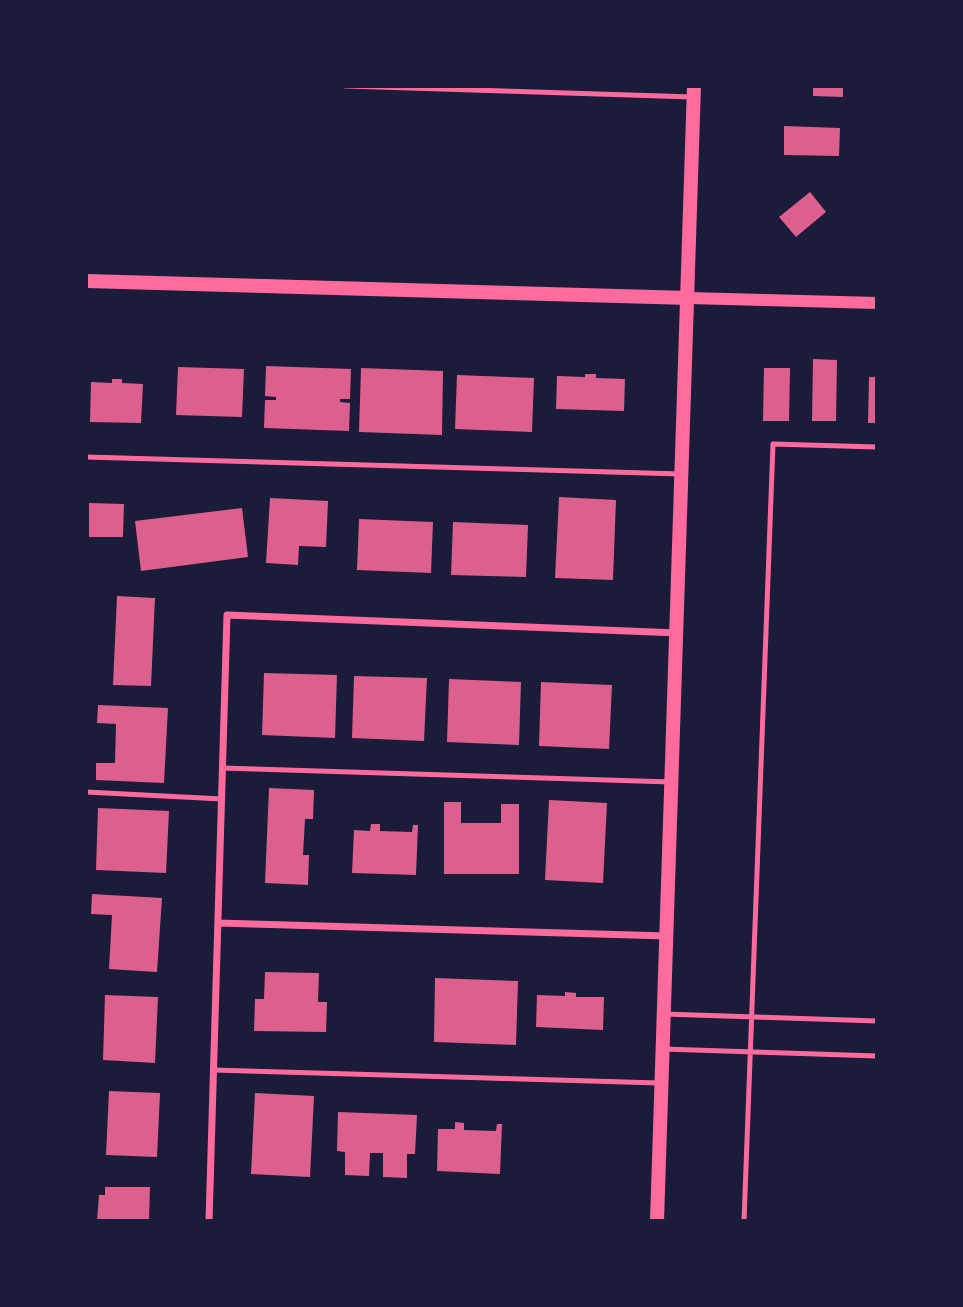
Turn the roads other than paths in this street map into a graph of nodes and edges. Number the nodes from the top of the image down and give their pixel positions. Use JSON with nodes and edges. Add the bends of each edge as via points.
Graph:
{"nodes":[{"id":1,"x":346,"y":86,"type":"edge"},
{"id":2,"x":694,"y":91,"type":"edge"},
{"id":3,"x":86,"y":281,"type":"edge"},
{"id":4,"x":689,"y":298,"type":"junction"},
{"id":5,"x":877,"y":303,"type":"edge"},
{"id":6,"x":877,"y":447,"type":"edge"},
{"id":7,"x":86,"y":457,"type":"edge"},
{"id":8,"x":684,"y":474,"type":"junction"},
{"id":9,"x":679,"y":634,"type":"junction"},
{"id":10,"x":222,"y":768,"type":"junction"},
{"id":11,"x":673,"y":782,"type":"junction"},
{"id":12,"x":86,"y":792,"type":"edge"},
{"id":13,"x":222,"y":799,"type":"junction"},
{"id":14,"x":218,"y":923,"type":"junction"},
{"id":15,"x":667,"y":936,"type":"junction"},
{"id":16,"x":664,"y":1014,"type":"junction"},
{"id":17,"x":752,"y":1017,"type":"junction"},
{"id":18,"x":877,"y":1021,"type":"edge"},
{"id":19,"x":663,"y":1049,"type":"junction"},
{"id":20,"x":750,"y":1052,"type":"junction"},
{"id":21,"x":877,"y":1056,"type":"edge"},
{"id":22,"x":213,"y":1070,"type":"junction"},
{"id":23,"x":662,"y":1083,"type":"junction"},
{"id":24,"x":209,"y":1221,"type":"edge"},
{"id":25,"x":657,"y":1221,"type":"edge"},
{"id":26,"x":744,"y":1221,"type":"edge"}],
"edges":[{"from":1,"to":2,"type":"lane"},
{"from":2,"to":4,"type":"main road"},
{"from":3,"to":4,"type":"main road"},
{"from":4,"to":5,"type":"street"},
{"from":4,"to":8,"type":"main road"},
{"from":6,"to":17,"type":"lane","via":[[773,444]]},
{"from":7,"to":8,"type":"lane"},
{"from":8,"to":9,"type":"main road"},
{"from":9,"to":10,"type":"street","via":[[228,615]]},
{"from":9,"to":11,"type":"main road"},
{"from":10,"to":11,"type":"lane"},
{"from":10,"to":13,"type":"street"},
{"from":11,"to":15,"type":"main road"},
{"from":12,"to":13,"type":"lane"},
{"from":13,"to":14,"type":"street"},
{"from":14,"to":15,"type":"street"},
{"from":14,"to":22,"type":"street"},
{"from":15,"to":16,"type":"main road"},
{"from":16,"to":17,"type":"lane"},
{"from":16,"to":19,"type":"main road"},
{"from":17,"to":18,"type":"lane"},
{"from":17,"to":20,"type":"lane"},
{"from":19,"to":20,"type":"lane"},
{"from":19,"to":23,"type":"main road"},
{"from":20,"to":21,"type":"lane"},
{"from":20,"to":26,"type":"lane"},
{"from":22,"to":23,"type":"lane"},
{"from":22,"to":24,"type":"street"},
{"from":23,"to":25,"type":"main road"}]}
